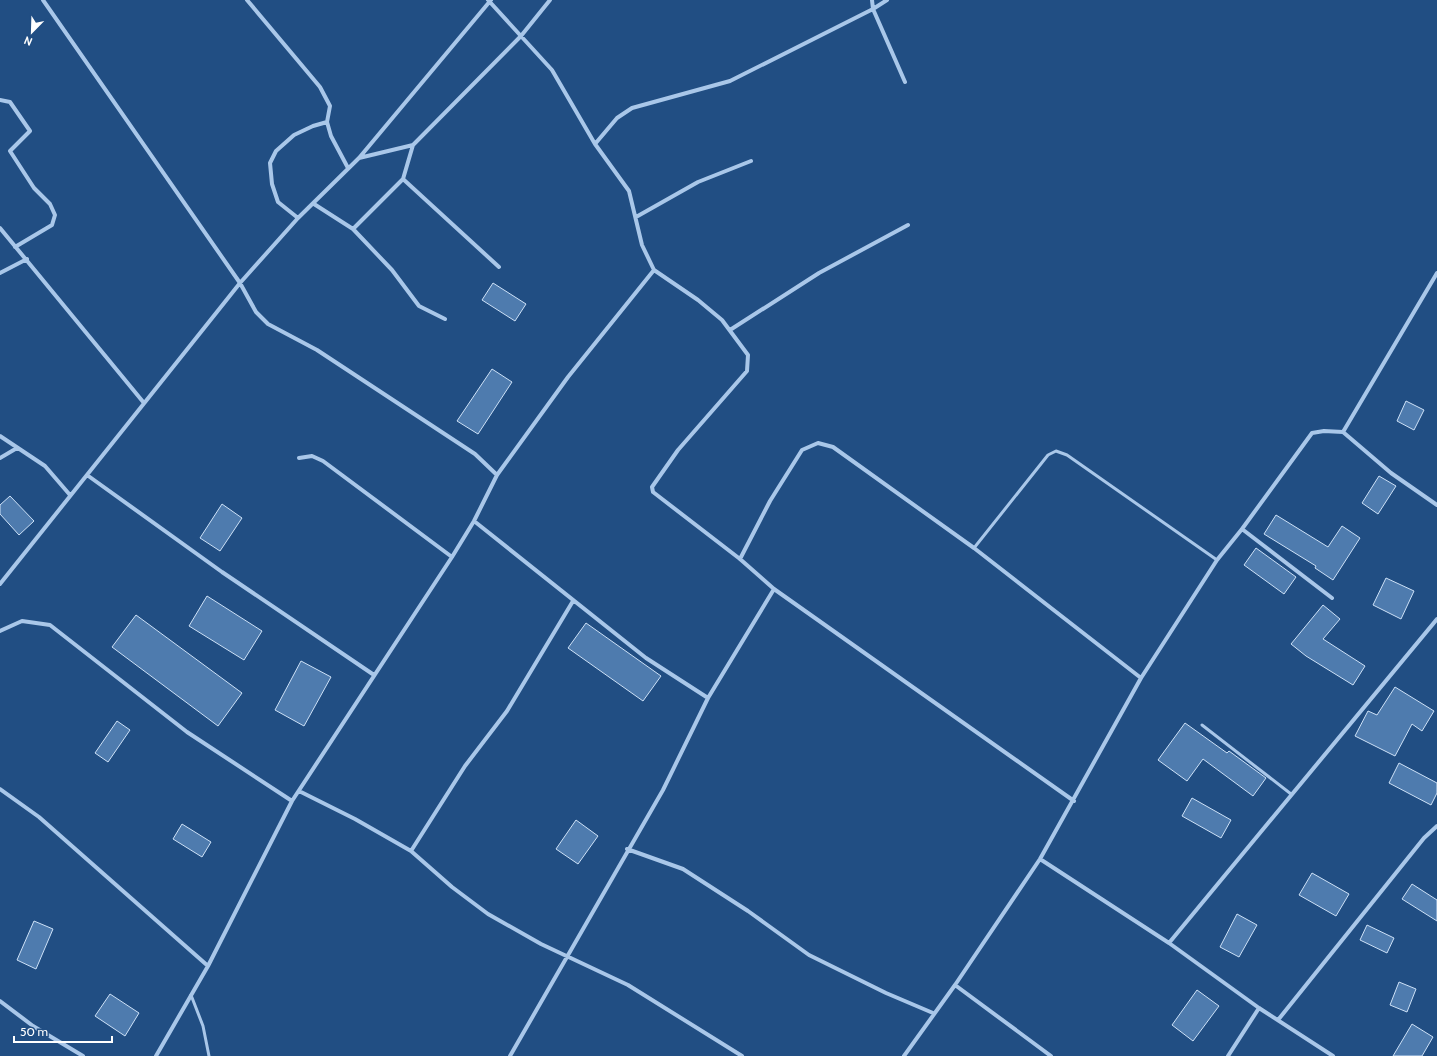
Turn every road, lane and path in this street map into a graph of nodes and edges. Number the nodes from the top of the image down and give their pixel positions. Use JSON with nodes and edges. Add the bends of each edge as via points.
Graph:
{"nodes":[{"id":1,"x":43,"y":0,"type":"edge"},
{"id":2,"x":247,"y":0,"type":"edge"},
{"id":3,"x":550,"y":0,"type":"edge"},
{"id":4,"x":872,"y":0,"type":"edge"},
{"id":5,"x":887,"y":0,"type":"edge"},
{"id":6,"x":490,"y":1,"type":"edge"},
{"id":7,"x":873,"y":9,"type":"junction"},
{"id":8,"x":521,"y":36,"type":"junction"},
{"id":9,"x":905,"y":82,"type":"dead end"},
{"id":10,"x":0,"y":100,"type":"edge"},
{"id":11,"x":327,"y":122,"type":"junction"},
{"id":12,"x":595,"y":144,"type":"junction"},
{"id":13,"x":413,"y":146,"type":"junction"},
{"id":14,"x":359,"y":158,"type":"junction"},
{"id":15,"x":751,"y":161,"type":"dead end"},
{"id":16,"x":348,"y":168,"type":"junction"},
{"id":17,"x":403,"y":179,"type":"junction"},
{"id":18,"x":314,"y":204,"type":"junction"},
{"id":19,"x":636,"y":217,"type":"junction"},
{"id":20,"x":298,"y":218,"type":"junction"},
{"id":21,"x":908,"y":224,"type":"dead end"},
{"id":22,"x":0,"y":228,"type":"edge"},
{"id":23,"x":353,"y":229,"type":"junction"},
{"id":24,"x":15,"y":247,"type":"junction"},
{"id":25,"x":27,"y":259,"type":"junction"},
{"id":26,"x":499,"y":267,"type":"dead end"},
{"id":27,"x":654,"y":270,"type":"junction"},
{"id":28,"x":0,"y":273,"type":"edge"},
{"id":29,"x":1437,"y":273,"type":"edge"},
{"id":30,"x":240,"y":283,"type":"junction"},
{"id":31,"x":445,"y":319,"type":"dead end"},
{"id":32,"x":730,"y":330,"type":"junction"},
{"id":33,"x":144,"y":403,"type":"junction"},
{"id":34,"x":1343,"y":432,"type":"junction"},
{"id":35,"x":0,"y":436,"type":"edge"},
{"id":36,"x":17,"y":448,"type":"junction"},
{"id":37,"x":0,"y":458,"type":"edge"},
{"id":38,"x":299,"y":458,"type":"dead end"},
{"id":39,"x":87,"y":475,"type":"junction"},
{"id":40,"x":497,"y":475,"type":"junction"},
{"id":41,"x":70,"y":495,"type":"junction"},
{"id":42,"x":1437,"y":505,"type":"edge"},
{"id":43,"x":474,"y":521,"type":"junction"},
{"id":44,"x":1242,"y":530,"type":"junction"},
{"id":45,"x":974,"y":548,"type":"junction"},
{"id":46,"x":452,"y":556,"type":"junction"},
{"id":47,"x":740,"y":559,"type":"junction"},
{"id":48,"x":1217,"y":560,"type":"junction"},
{"id":49,"x":0,"y":584,"type":"edge"},
{"id":50,"x":774,"y":589,"type":"junction"},
{"id":51,"x":1332,"y":598,"type":"dead end"},
{"id":52,"x":573,"y":601,"type":"junction"},
{"id":53,"x":1437,"y":619,"type":"edge"},
{"id":54,"x":0,"y":631,"type":"edge"},
{"id":55,"x":374,"y":675,"type":"junction"},
{"id":56,"x":1141,"y":678,"type":"junction"},
{"id":57,"x":708,"y":698,"type":"junction"},
{"id":58,"x":1202,"y":725,"type":"dead end"},
{"id":59,"x":0,"y":790,"type":"edge"},
{"id":60,"x":299,"y":791,"type":"junction"},
{"id":61,"x":1291,"y":794,"type":"junction"},
{"id":62,"x":292,"y":801,"type":"junction"},
{"id":63,"x":1074,"y":801,"type":"junction"},
{"id":64,"x":1437,"y":826,"type":"edge"},
{"id":65,"x":627,"y":849,"type":"junction"},
{"id":66,"x":410,"y":851,"type":"junction"},
{"id":67,"x":1040,"y":859,"type":"junction"},
{"id":68,"x":1169,"y":943,"type":"junction"},
{"id":69,"x":568,"y":956,"type":"junction"},
{"id":70,"x":208,"y":966,"type":"junction"},
{"id":71,"x":955,"y":985,"type":"junction"},
{"id":72,"x":191,"y":995,"type":"junction"},
{"id":73,"x":0,"y":1001,"type":"edge"},
{"id":74,"x":1259,"y":1008,"type":"junction"},
{"id":75,"x":933,"y":1013,"type":"junction"},
{"id":76,"x":1278,"y":1020,"type":"junction"},
{"id":77,"x":83,"y":1056,"type":"edge"},
{"id":78,"x":156,"y":1056,"type":"edge"},
{"id":79,"x":209,"y":1056,"type":"edge"},
{"id":80,"x":510,"y":1056,"type":"edge"},
{"id":81,"x":742,"y":1056,"type":"edge"},
{"id":82,"x":904,"y":1056,"type":"edge"},
{"id":83,"x":1051,"y":1056,"type":"edge"},
{"id":84,"x":1228,"y":1056,"type":"edge"},
{"id":85,"x":1333,"y":1056,"type":"edge"}],
"edges":[{"from":1,"to":30,"type":"street"},
{"from":2,"to":11,"type":"street","via":[[320,87],[330,106]]},
{"from":3,"to":8,"type":"street"},
{"from":4,"to":7,"type":"street"},
{"from":5,"to":7,"type":"street"},
{"from":6,"to":8,"type":"street"},
{"from":6,"to":14,"type":"street"},
{"from":7,"to":9,"type":"street"},
{"from":7,"to":12,"type":"street","via":[[730,81],[632,108],[617,118]]},
{"from":8,"to":12,"type":"street","via":[[552,70]]},
{"from":8,"to":13,"type":"street"},
{"from":10,"to":24,"type":"street","via":[[10,102],[30,131],[10,151],[34,188],[50,204],[55,215],[52,224]]},
{"from":11,"to":16,"type":"street","via":[[331,136]]},
{"from":11,"to":20,"type":"street","via":[[294,135],[276,151],[270,163],[272,184],[278,202]]},
{"from":12,"to":19,"type":"street","via":[[630,191]]},
{"from":13,"to":14,"type":"street"},
{"from":13,"to":17,"type":"street"},
{"from":14,"to":16,"type":"street"},
{"from":15,"to":19,"type":"street","via":[[698,182]]},
{"from":16,"to":18,"type":"street"},
{"from":17,"to":23,"type":"street"},
{"from":17,"to":26,"type":"street"},
{"from":18,"to":20,"type":"street"},
{"from":18,"to":23,"type":"street"},
{"from":19,"to":27,"type":"street","via":[[642,245]]},
{"from":20,"to":30,"type":"street"},
{"from":21,"to":32,"type":"street","via":[[819,273]]},
{"from":22,"to":24,"type":"street"},
{"from":23,"to":31,"type":"street","via":[[392,270],[419,306]]},
{"from":24,"to":25,"type":"street"},
{"from":25,"to":28,"type":"street"},
{"from":25,"to":33,"type":"street"},
{"from":27,"to":32,"type":"street","via":[[698,300]]},
{"from":27,"to":40,"type":"street","via":[[568,377]]},
{"from":29,"to":34,"type":"street"},
{"from":30,"to":33,"type":"street"},
{"from":30,"to":40,"type":"street","via":[[256,312],[268,324],[317,350],[475,454]]},
{"from":32,"to":47,"type":"street","via":[[748,355],[747,371],[678,450],[652,490]]},
{"from":33,"to":39,"type":"street"},
{"from":34,"to":42,"type":"street","via":[[1391,473]]},
{"from":34,"to":44,"type":"street","via":[[1312,433]]},
{"from":35,"to":36,"type":"street"},
{"from":36,"to":37,"type":"street"},
{"from":36,"to":41,"type":"street","via":[[45,466]]},
{"from":38,"to":46,"type":"street","via":[[312,456],[323,461]]},
{"from":39,"to":41,"type":"street"},
{"from":39,"to":55,"type":"street","via":[[222,572]]},
{"from":40,"to":43,"type":"street"},
{"from":41,"to":49,"type":"street"},
{"from":43,"to":46,"type":"street"},
{"from":43,"to":52,"type":"street"},
{"from":44,"to":48,"type":"street"},
{"from":44,"to":51,"type":"street"},
{"from":45,"to":47,"type":"street","via":[[833,447],[818,443],[802,450],[770,500]]},
{"from":45,"to":48,"type":"lane","via":[[1048,455],[1056,452],[1066,455]]},
{"from":45,"to":56,"type":"street"},
{"from":46,"to":55,"type":"street"},
{"from":47,"to":50,"type":"street"},
{"from":48,"to":56,"type":"street"},
{"from":50,"to":57,"type":"street"},
{"from":50,"to":63,"type":"street"},
{"from":52,"to":57,"type":"street","via":[[646,658]]},
{"from":52,"to":66,"type":"street","via":[[507,711],[465,766]]},
{"from":53,"to":61,"type":"street"},
{"from":54,"to":62,"type":"street","via":[[22,621],[50,625],[187,732]]},
{"from":55,"to":60,"type":"street"},
{"from":56,"to":63,"type":"street"},
{"from":57,"to":65,"type":"street","via":[[662,790]]},
{"from":58,"to":61,"type":"lane"},
{"from":59,"to":70,"type":"street","via":[[39,817]]},
{"from":60,"to":62,"type":"street"},
{"from":60,"to":66,"type":"street"},
{"from":61,"to":68,"type":"street"},
{"from":62,"to":70,"type":"street"},
{"from":63,"to":67,"type":"street"},
{"from":64,"to":76,"type":"street","via":[[1424,838]]},
{"from":65,"to":69,"type":"street"},
{"from":65,"to":75,"type":"street","via":[[682,868],[809,955]]},
{"from":66,"to":69,"type":"street","via":[[488,914]]},
{"from":67,"to":68,"type":"street"},
{"from":67,"to":71,"type":"street"},
{"from":68,"to":74,"type":"street"},
{"from":69,"to":80,"type":"street"},
{"from":69,"to":81,"type":"street","via":[[628,985]]},
{"from":70,"to":72,"type":"street"},
{"from":71,"to":75,"type":"street"},
{"from":71,"to":83,"type":"street"},
{"from":72,"to":78,"type":"street"},
{"from":72,"to":79,"type":"lane","via":[[203,1026]]},
{"from":73,"to":77,"type":"street","via":[[33,1026]]},
{"from":74,"to":76,"type":"street"},
{"from":74,"to":84,"type":"street"},
{"from":75,"to":82,"type":"street"},
{"from":76,"to":85,"type":"street"}]}
